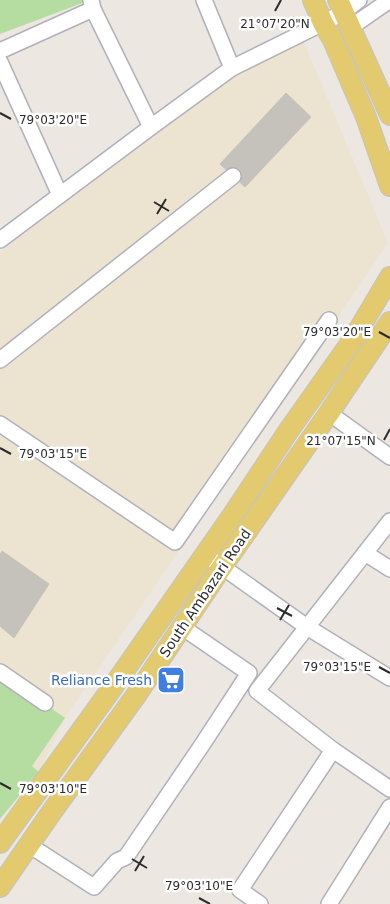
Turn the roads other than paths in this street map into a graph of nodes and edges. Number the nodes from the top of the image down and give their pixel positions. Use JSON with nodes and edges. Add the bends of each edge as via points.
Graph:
{"nodes":[{"id":1,"x":204,"y":0,"type":"edge"},
{"id":2,"x":312,"y":0,"type":"edge"},
{"id":3,"x":390,"y":0,"type":"edge"},
{"id":4,"x":92,"y":4,"type":"edge"},
{"id":5,"x":348,"y":10,"type":"edge"},
{"id":6,"x":323,"y":23,"type":"junction"},
{"id":7,"x":0,"y":51,"type":"edge"},
{"id":8,"x":0,"y":62,"type":"edge"},
{"id":9,"x":232,"y":68,"type":"junction"},
{"id":10,"x":388,"y":107,"type":"edge"},
{"id":11,"x":363,"y":109,"type":"junction"},
{"id":12,"x":150,"y":127,"type":"junction"},
{"id":13,"x":233,"y":176,"type":"dead end"},
{"id":14,"x":390,"y":186,"type":"edge"},
{"id":15,"x":60,"y":195,"type":"junction"},
{"id":16,"x":0,"y":240,"type":"edge"},
{"id":17,"x":390,"y":277,"type":"edge"},
{"id":18,"x":328,"y":320,"type":"dead end"},
{"id":19,"x":390,"y":322,"type":"edge"},
{"id":20,"x":0,"y":360,"type":"edge"},
{"id":21,"x":329,"y":413,"type":"junction"},
{"id":22,"x":0,"y":424,"type":"edge"},
{"id":23,"x":390,"y":457,"type":"edge"},
{"id":24,"x":390,"y":522,"type":"edge"},
{"id":25,"x":365,"y":553,"type":"junction"},
{"id":26,"x":204,"y":555,"type":"junction"},
{"id":27,"x":222,"y":567,"type":"junction"},
{"id":28,"x":390,"y":569,"type":"edge"},
{"id":29,"x":182,"y":627,"type":"junction"},
{"id":30,"x":307,"y":627,"type":"junction"},
{"id":31,"x":0,"y":672,"type":"edge"},
{"id":32,"x":390,"y":678,"type":"edge"},
{"id":33,"x":45,"y":703,"type":"dead end"},
{"id":34,"x":333,"y":750,"type":"junction"},
{"id":35,"x":390,"y":789,"type":"edge"},
{"id":36,"x":390,"y":807,"type":"edge"},
{"id":37,"x":0,"y":843,"type":"edge"},
{"id":38,"x":29,"y":845,"type":"junction"},
{"id":39,"x":0,"y":887,"type":"edge"},
{"id":40,"x":260,"y":904,"type":"edge"},
{"id":41,"x":328,"y":904,"type":"edge"}],
"edges":[{"from":1,"to":9,"type":"street"},
{"from":2,"to":6,"type":"main road"},
{"from":3,"to":5,"type":"street"},
{"from":4,"to":7,"type":"street"},
{"from":4,"to":12,"type":"street"},
{"from":5,"to":6,"type":"street"},
{"from":5,"to":10,"type":"main road"},
{"from":6,"to":9,"type":"street"},
{"from":6,"to":11,"type":"main road"},
{"from":8,"to":15,"type":"street"},
{"from":9,"to":12,"type":"street"},
{"from":10,"to":11,"type":"main road"},
{"from":11,"to":14,"type":"main road"},
{"from":12,"to":15,"type":"street"},
{"from":13,"to":20,"type":"street"},
{"from":15,"to":16,"type":"street"},
{"from":17,"to":26,"type":"main road","via":[[352,341]]},
{"from":18,"to":22,"type":"street","via":[[175,542]]},
{"from":19,"to":21,"type":"main road","name":"South Ambazari Road"},
{"from":21,"to":23,"type":"street"},
{"from":21,"to":27,"type":"main road","name":"South Ambazari Road"},
{"from":24,"to":25,"type":"street"},
{"from":25,"to":28,"type":"street"},
{"from":25,"to":30,"type":"street"},
{"from":26,"to":27,"type":"street"},
{"from":26,"to":37,"type":"main road"},
{"from":27,"to":29,"type":"main road","name":"South Ambazari Road"},
{"from":27,"to":30,"type":"street"},
{"from":29,"to":38,"type":"main road","name":"South Ambazari Road"},
{"from":29,"to":38,"type":"street","via":[[249,673],[126,857],[117,861],[94,887]]},
{"from":30,"to":32,"type":"street"},
{"from":30,"to":34,"type":"street","via":[[257,691]]},
{"from":31,"to":33,"type":"street"},
{"from":34,"to":35,"type":"street"},
{"from":34,"to":40,"type":"street","via":[[240,890]]},
{"from":36,"to":41,"type":"street"},
{"from":38,"to":39,"type":"main road","name":"South Ambazari Road"}]}
